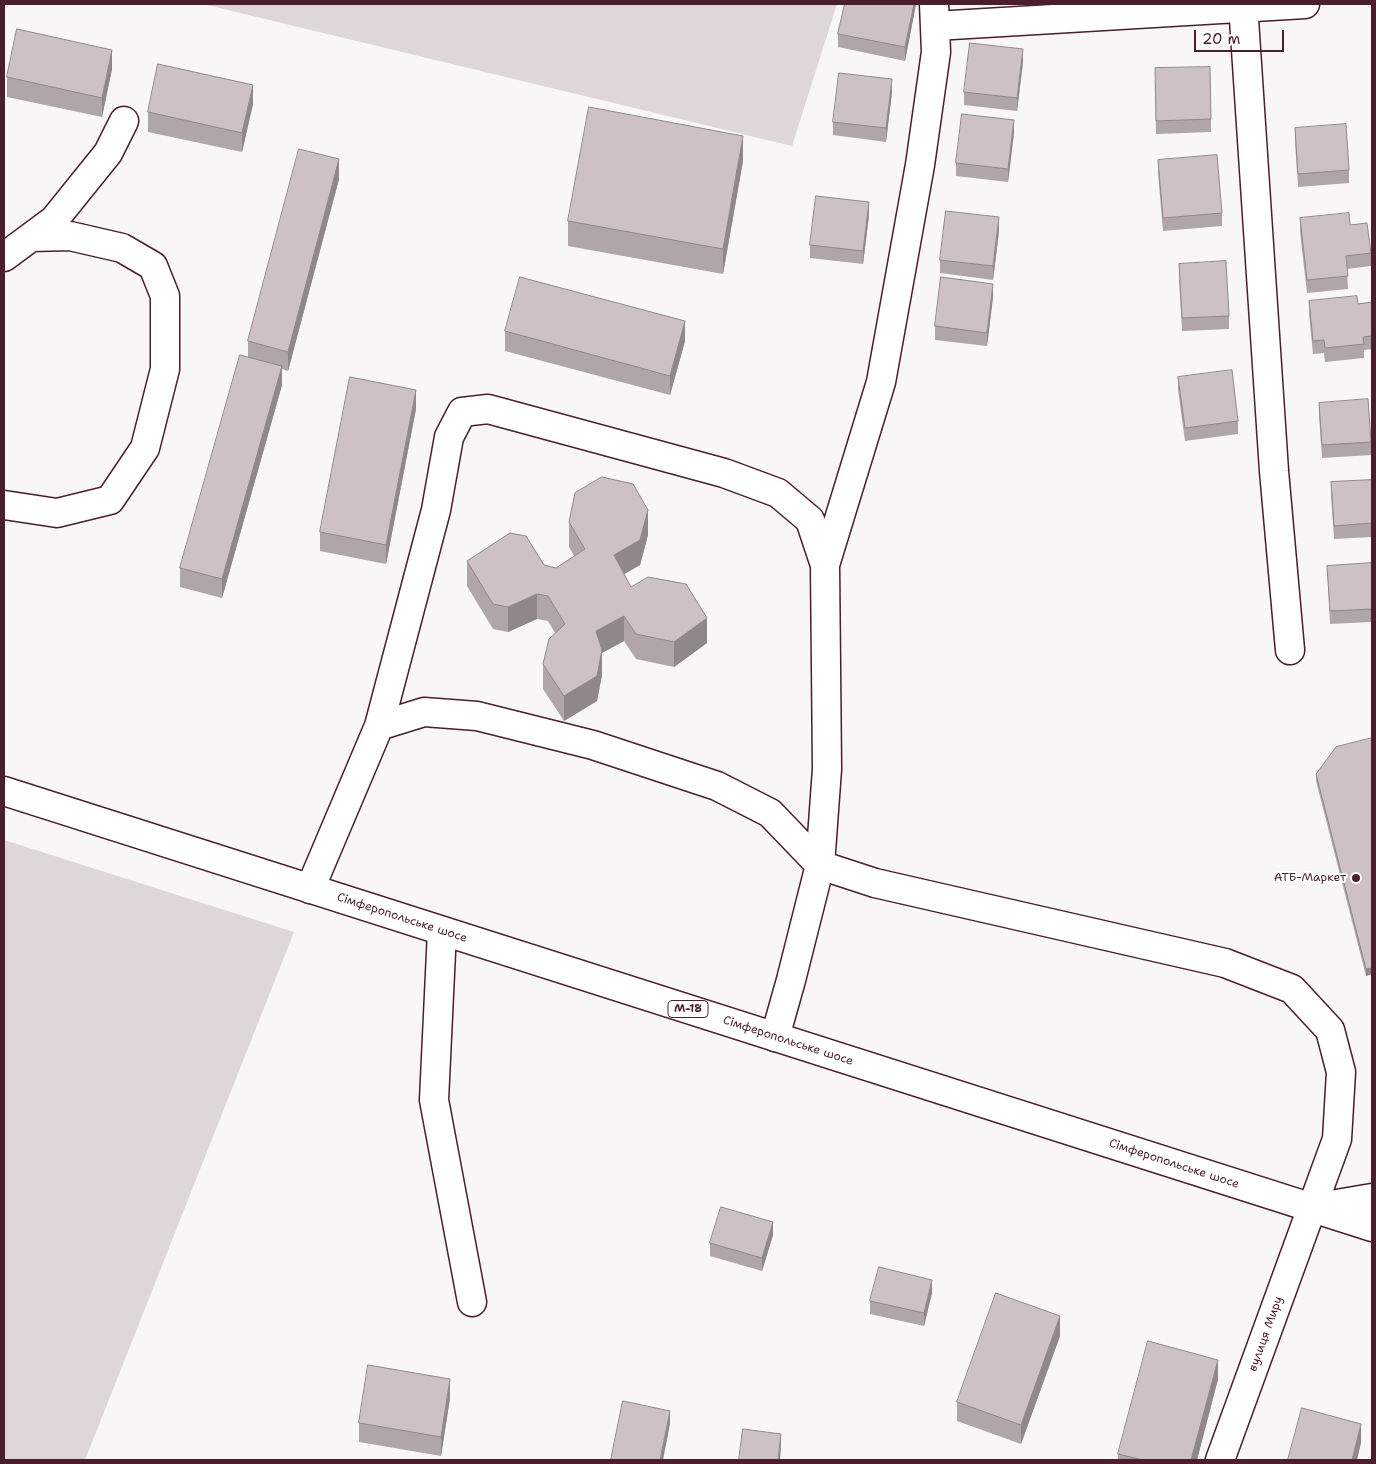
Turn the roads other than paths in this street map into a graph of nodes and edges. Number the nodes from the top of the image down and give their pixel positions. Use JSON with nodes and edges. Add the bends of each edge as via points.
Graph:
{"nodes":[{"id":1,"x":1305,"y":4,"type":"edge"},
{"id":2,"x":1243,"y":6,"type":"edge"},
{"id":3,"x":935,"y":15,"type":"edge"},
{"id":4,"x":124,"y":121,"type":"dead end"},
{"id":5,"x":31,"y":237,"type":"junction"},
{"id":6,"x":4,"y":250,"type":"edge"},
{"id":7,"x":4,"y":505,"type":"edge"},
{"id":8,"x":825,"y":565,"type":"junction"},
{"id":9,"x":1290,"y":650,"type":"dead end"},
{"id":10,"x":379,"y":726,"type":"junction"},
{"id":11,"x":4,"y":791,"type":"edge"},
{"id":12,"x":820,"y":865,"type":"junction"},
{"id":13,"x":310,"y":889,"type":"junction"},
{"id":14,"x":442,"y":931,"type":"junction"},
{"id":15,"x":775,"y":1036,"type":"junction"},
{"id":16,"x":1372,"y":1198,"type":"edge"},
{"id":17,"x":1313,"y":1208,"type":"junction"},
{"id":18,"x":1372,"y":1227,"type":"edge"},
{"id":19,"x":472,"y":1302,"type":"dead end"},
{"id":20,"x":1220,"y":1460,"type":"edge"}],
"edges":[{"from":1,"to":2,"type":"main road"},
{"from":2,"to":3,"type":"main road"},
{"from":2,"to":9,"type":"main road","via":[[1274,471]]},
{"from":3,"to":8,"type":"main road","via":[[936,52],[920,164],[881,382]]},
{"from":4,"to":5,"type":"main road","via":[[108,153],[54,220]]},
{"from":5,"to":6,"type":"main road"},
{"from":5,"to":7,"type":"main road","via":[[70,236],[122,248],[153,266],[165,296],[166,369],[145,448],[110,500],[57,513]]},
{"from":8,"to":10,"type":"main road","via":[[810,520],[778,493],[724,473],[488,409],[462,412],[449,437],[436,510]]},
{"from":8,"to":12,"type":"main road","via":[[828,769]]},
{"from":10,"to":12,"type":"main road","via":[[424,712],[477,716],[593,745],[717,786],[770,813]]},
{"from":10,"to":13,"type":"main road"},
{"from":11,"to":13,"type":"main road","name":"Сімферопольське шосе","number":"М-18"},
{"from":12,"to":15,"type":"main road"},
{"from":12,"to":17,"type":"main road","name":"вулиця Миру","via":[[875,883],[1224,963],[1292,989],[1330,1030],[1341,1072],[1337,1139]]},
{"from":13,"to":14,"type":"main road","name":"Сімферопольське шосе","number":"М-18"},
{"from":14,"to":15,"type":"main road","name":"Сімферопольське шосе","number":"М-18"},
{"from":14,"to":19,"type":"main road","via":[[434,1100]]},
{"from":15,"to":17,"type":"main road","name":"Сімферопольське шосе","number":"М-18"},
{"from":16,"to":17,"type":"main road"},
{"from":17,"to":18,"type":"main road","name":"Сімферопольське шосе","number":"М-18"},
{"from":17,"to":20,"type":"main road","name":"вулиця Миру"}]}
